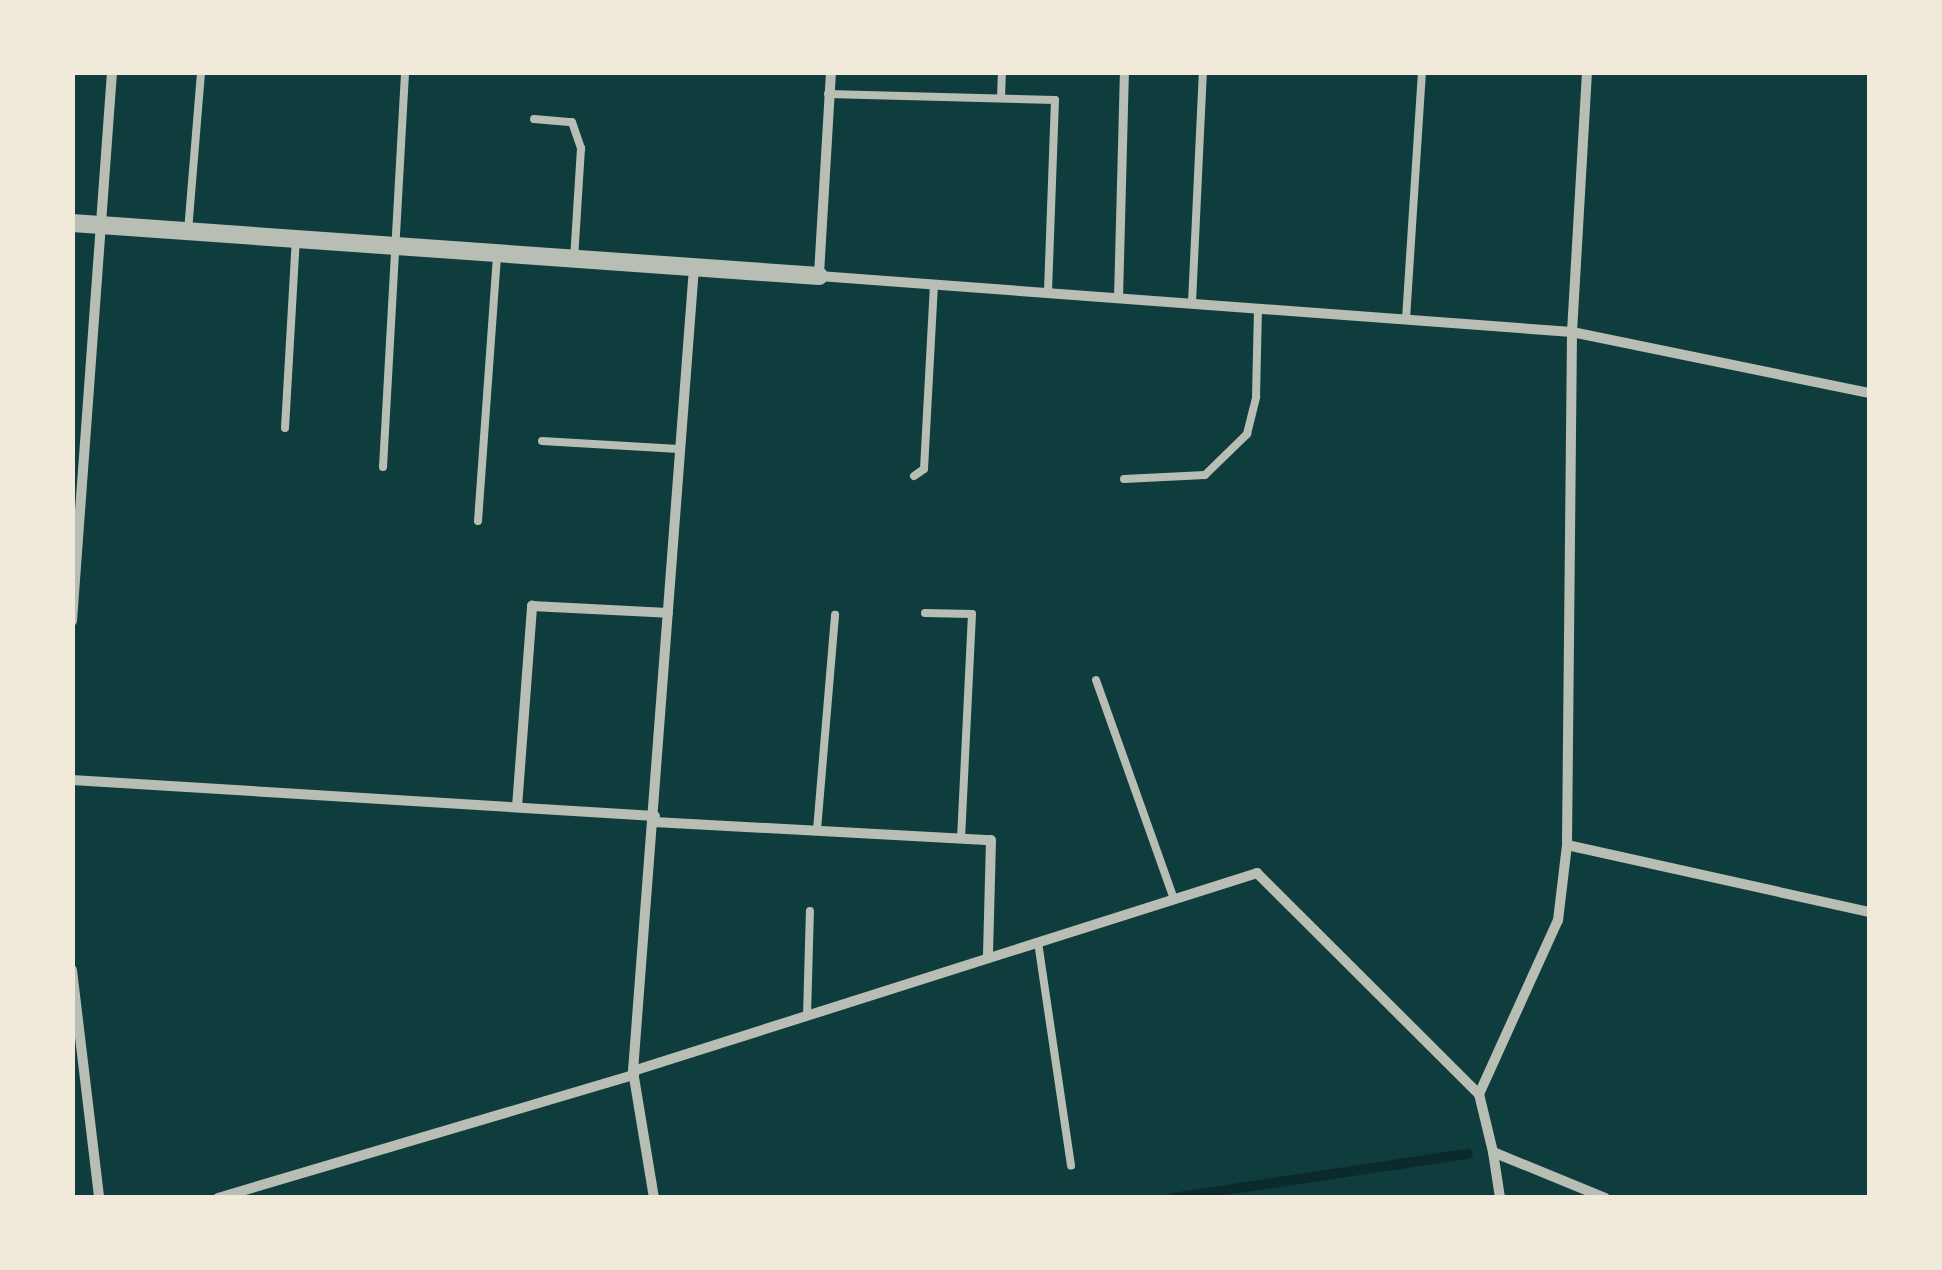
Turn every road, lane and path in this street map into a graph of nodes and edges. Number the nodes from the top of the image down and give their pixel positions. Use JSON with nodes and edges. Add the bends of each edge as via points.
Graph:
{"nodes":[{"id":1,"x":112,"y":72,"type":"edge"},
{"id":2,"x":201,"y":72,"type":"edge"},
{"id":3,"x":405,"y":72,"type":"edge"},
{"id":4,"x":831,"y":72,"type":"edge"},
{"id":5,"x":1002,"y":72,"type":"edge"},
{"id":6,"x":1124,"y":72,"type":"edge"},
{"id":7,"x":1203,"y":72,"type":"edge"},
{"id":8,"x":1422,"y":72,"type":"edge"},
{"id":9,"x":1587,"y":72,"type":"edge"},
{"id":10,"x":828,"y":94,"type":"junction"},
{"id":11,"x":1001,"y":98,"type":"junction"},
{"id":12,"x":534,"y":119,"type":"dead end"},
{"id":13,"x":72,"y":223,"type":"edge"},
{"id":14,"x":99,"y":224,"type":"junction"},
{"id":15,"x":188,"y":230,"type":"junction"},
{"id":16,"x":296,"y":238,"type":"junction"},
{"id":17,"x":395,"y":246,"type":"junction"},
{"id":18,"x":497,"y":253,"type":"junction"},
{"id":19,"x":574,"y":259,"type":"junction"},
{"id":20,"x":694,"y":268,"type":"junction"},
{"id":21,"x":819,"y":276,"type":"junction"},
{"id":22,"x":934,"y":285,"type":"junction"},
{"id":23,"x":1048,"y":294,"type":"junction"},
{"id":24,"x":1118,"y":298,"type":"junction"},
{"id":25,"x":1192,"y":303,"type":"junction"},
{"id":26,"x":1258,"y":308,"type":"junction"},
{"id":27,"x":1406,"y":319,"type":"junction"},
{"id":28,"x":1572,"y":332,"type":"junction"},
{"id":29,"x":1870,"y":394,"type":"edge"},
{"id":30,"x":285,"y":428,"type":"dead end"},
{"id":31,"x":542,"y":441,"type":"dead end"},
{"id":32,"x":679,"y":448,"type":"junction"},
{"id":33,"x":383,"y":467,"type":"dead end"},
{"id":34,"x":914,"y":476,"type":"dead end"},
{"id":35,"x":1124,"y":479,"type":"dead end"},
{"id":36,"x":478,"y":521,"type":"dead end"},
{"id":37,"x":668,"y":612,"type":"junction"},
{"id":38,"x":925,"y":613,"type":"dead end"},
{"id":39,"x":835,"y":616,"type":"dead end"},
{"id":40,"x":72,"y":622,"type":"edge"},
{"id":41,"x":1096,"y":680,"type":"dead end"},
{"id":42,"x":72,"y":780,"type":"edge"},
{"id":43,"x":517,"y":807,"type":"junction"},
{"id":44,"x":655,"y":819,"type":"junction"},
{"id":45,"x":818,"y":830,"type":"junction"},
{"id":46,"x":960,"y":839,"type":"junction"},
{"id":47,"x":1567,"y":845,"type":"junction"},
{"id":48,"x":1174,"y":898,"type":"junction"},
{"id":49,"x":810,"y":910,"type":"dead end"},
{"id":50,"x":1870,"y":912,"type":"edge"},
{"id":51,"x":1038,"y":942,"type":"junction"},
{"id":52,"x":988,"y":958,"type":"junction"},
{"id":53,"x":72,"y":970,"type":"edge"},
{"id":54,"x":807,"y":1016,"type":"junction"},
{"id":55,"x":633,"y":1073,"type":"junction"},
{"id":56,"x":1480,"y":1094,"type":"junction"},
{"id":57,"x":1494,"y":1152,"type":"junction"},
{"id":58,"x":1072,"y":1166,"type":"dead end"},
{"id":59,"x":99,"y":1198,"type":"edge"},
{"id":60,"x":218,"y":1198,"type":"edge"},
{"id":61,"x":654,"y":1198,"type":"edge"},
{"id":62,"x":1500,"y":1198,"type":"edge"},
{"id":63,"x":1605,"y":1198,"type":"edge"}],
"edges":[{"from":1,"to":14,"type":"street"},
{"from":2,"to":15,"type":"lane"},
{"from":3,"to":17,"type":"lane"},
{"from":4,"to":10,"type":"street"},
{"from":5,"to":11,"type":"lane"},
{"from":6,"to":24,"type":"street"},
{"from":7,"to":25,"type":"lane"},
{"from":8,"to":27,"type":"lane"},
{"from":9,"to":28,"type":"street"},
{"from":10,"to":11,"type":"lane"},
{"from":10,"to":21,"type":"street"},
{"from":11,"to":23,"type":"lane","via":[[1055,100]]},
{"from":12,"to":19,"type":"lane","via":[[572,122],[581,148]]},
{"from":13,"to":14,"type":"street"},
{"from":14,"to":15,"type":"street"},
{"from":14,"to":40,"type":"street"},
{"from":15,"to":16,"type":"street"},
{"from":16,"to":17,"type":"street"},
{"from":16,"to":30,"type":"lane"},
{"from":17,"to":18,"type":"street"},
{"from":17,"to":33,"type":"lane"},
{"from":18,"to":19,"type":"street"},
{"from":18,"to":36,"type":"lane"},
{"from":19,"to":20,"type":"street"},
{"from":20,"to":21,"type":"street"},
{"from":20,"to":32,"type":"street"},
{"from":21,"to":22,"type":"street"},
{"from":22,"to":23,"type":"street"},
{"from":22,"to":34,"type":"lane","via":[[924,469]]},
{"from":23,"to":24,"type":"street"},
{"from":24,"to":25,"type":"street"},
{"from":25,"to":26,"type":"street"},
{"from":26,"to":27,"type":"street"},
{"from":26,"to":35,"type":"lane","via":[[1256,397],[1247,434],[1205,475]]},
{"from":27,"to":28,"type":"street"},
{"from":28,"to":29,"type":"street"},
{"from":28,"to":47,"type":"street"},
{"from":31,"to":32,"type":"lane"},
{"from":32,"to":37,"type":"street"},
{"from":37,"to":43,"type":"street","via":[[532,606]]},
{"from":37,"to":44,"type":"street"},
{"from":38,"to":46,"type":"lane","via":[[972,614]]},
{"from":39,"to":45,"type":"lane"},
{"from":41,"to":48,"type":"lane"},
{"from":42,"to":43,"type":"street"},
{"from":43,"to":44,"type":"street"},
{"from":44,"to":45,"type":"street"},
{"from":44,"to":55,"type":"street"},
{"from":45,"to":46,"type":"street"},
{"from":46,"to":52,"type":"street","via":[[990,840]]},
{"from":47,"to":50,"type":"street"},
{"from":47,"to":56,"type":"street","via":[[1558,920]]},
{"from":48,"to":51,"type":"street"},
{"from":48,"to":56,"type":"street","via":[[1256,873]]},
{"from":49,"to":54,"type":"lane"},
{"from":51,"to":52,"type":"street"},
{"from":51,"to":58,"type":"lane"},
{"from":52,"to":54,"type":"street"},
{"from":53,"to":59,"type":"street"},
{"from":54,"to":55,"type":"street"},
{"from":55,"to":60,"type":"street"},
{"from":55,"to":61,"type":"street"},
{"from":56,"to":57,"type":"street"},
{"from":57,"to":62,"type":"street"},
{"from":57,"to":63,"type":"street"}]}
